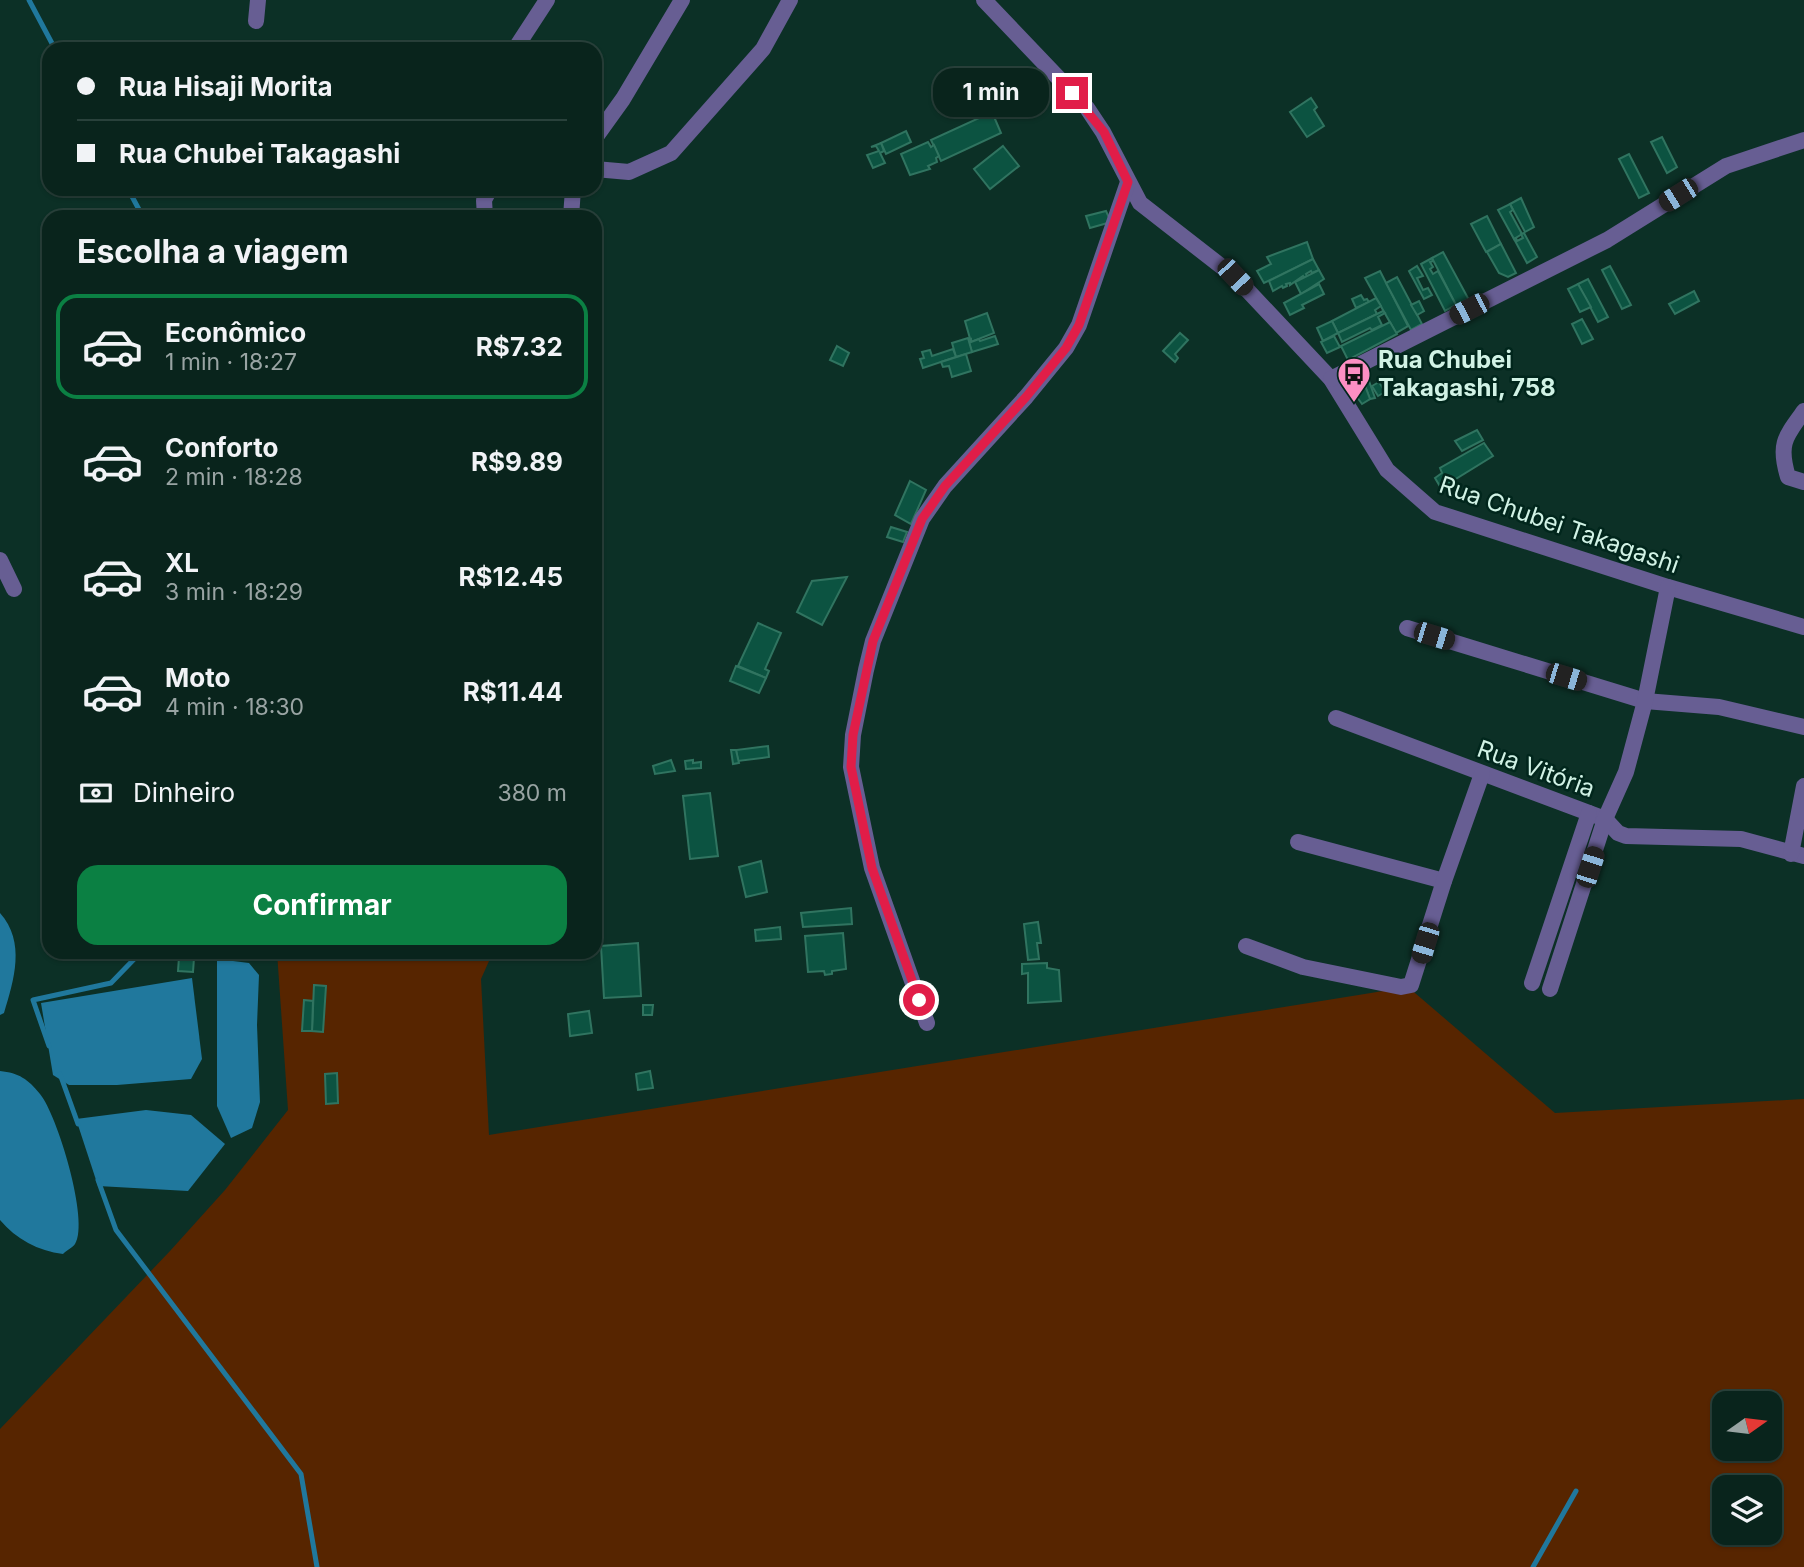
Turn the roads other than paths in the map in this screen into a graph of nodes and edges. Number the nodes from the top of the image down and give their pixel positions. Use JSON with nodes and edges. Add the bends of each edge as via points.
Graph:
{"nodes":[{"id":1,"x":258,"y":0,"type":"edge"},
{"id":2,"x":547,"y":0,"type":"edge"},
{"id":3,"x":682,"y":0,"type":"edge"},
{"id":4,"x":790,"y":0,"type":"edge"},
{"id":5,"x":984,"y":0,"type":"edge"},
{"id":6,"x":256,"y":21,"type":"dead end"},
{"id":7,"x":520,"y":42,"type":"edge"},
{"id":8,"x":602,"y":128,"type":"edge"},
{"id":9,"x":1804,"y":141,"type":"edge"},
{"id":10,"x":602,"y":170,"type":"edge"},
{"id":11,"x":1128,"y":182,"type":"junction"},
{"id":12,"x":1331,"y":379,"type":"junction"},
{"id":13,"x":1804,"y":411,"type":"edge"},
{"id":14,"x":1804,"y":482,"type":"edge"},
{"id":15,"x":0,"y":560,"type":"edge"},
{"id":16,"x":1668,"y":587,"type":"junction"},
{"id":17,"x":14,"y":589,"type":"dead end"},
{"id":18,"x":1804,"y":627,"type":"edge"},
{"id":19,"x":1407,"y":628,"type":"dead end"},
{"id":20,"x":1645,"y":701,"type":"junction"},
{"id":21,"x":1336,"y":718,"type":"dead end"},
{"id":22,"x":1804,"y":727,"type":"edge"},
{"id":23,"x":1482,"y":774,"type":"junction"},
{"id":24,"x":1804,"y":786,"type":"edge"},
{"id":25,"x":1589,"y":813,"type":"junction"},
{"id":26,"x":1605,"y":819,"type":"junction"},
{"id":27,"x":1298,"y":842,"type":"dead end"},
{"id":28,"x":1798,"y":855,"type":"edge"},
{"id":29,"x":1444,"y":881,"type":"junction"},
{"id":30,"x":1245,"y":946,"type":"dead end"},
{"id":31,"x":1532,"y":983,"type":"dead end"},
{"id":32,"x":1550,"y":989,"type":"dead end"},
{"id":33,"x":927,"y":1023,"type":"dead end"}],
"edges":[{"from":1,"to":6,"type":"street"},
{"from":2,"to":7,"type":"street"},
{"from":3,"to":8,"type":"street"},
{"from":4,"to":10,"type":"street","via":[[763,49],[671,153],[629,172]]},
{"from":5,"to":11,"type":"street","name":"Rua Chubei Takagashi","via":[[1087,108]]},
{"from":9,"to":12,"type":"street","via":[[1726,166],[1607,240]]},
{"from":11,"to":12,"type":"street","name":"Rua Chubei Takagashi","via":[[1140,203],[1235,277]]},
{"from":11,"to":33,"type":"street","via":[[1079,325],[1066,348],[945,486],[922,519],[873,641],[866,670],[851,767],[872,868]]},
{"from":12,"to":16,"type":"street","name":"Rua Chubei Takagashi","via":[[1387,470],[1435,512]]},
{"from":13,"to":14,"type":"street","via":[[1784,438],[1782,458],[1787,477]]},
{"from":15,"to":17,"type":"street"},
{"from":16,"to":18,"type":"street","name":"Rua Chubei Takagashi"},
{"from":16,"to":20,"type":"street"},
{"from":19,"to":20,"type":"street"},
{"from":20,"to":22,"type":"street","via":[[1719,707]]},
{"from":20,"to":26,"type":"street","via":[[1626,772]]},
{"from":21,"to":23,"type":"street","name":"Rua Vitória"},
{"from":23,"to":25,"type":"street","name":"Rua Vitória"},
{"from":23,"to":29,"type":"street"},
{"from":24,"to":28,"type":"street"},
{"from":25,"to":26,"type":"street","name":"Rua Vitória"},
{"from":25,"to":31,"type":"street"},
{"from":26,"to":28,"type":"street","name":"Rua Vitória","via":[[1618,833],[1633,838],[1741,839]]},
{"from":26,"to":32,"type":"street"},
{"from":27,"to":29,"type":"street"},
{"from":29,"to":30,"type":"street","via":[[1415,978],[1405,987],[1303,967]]}]}
